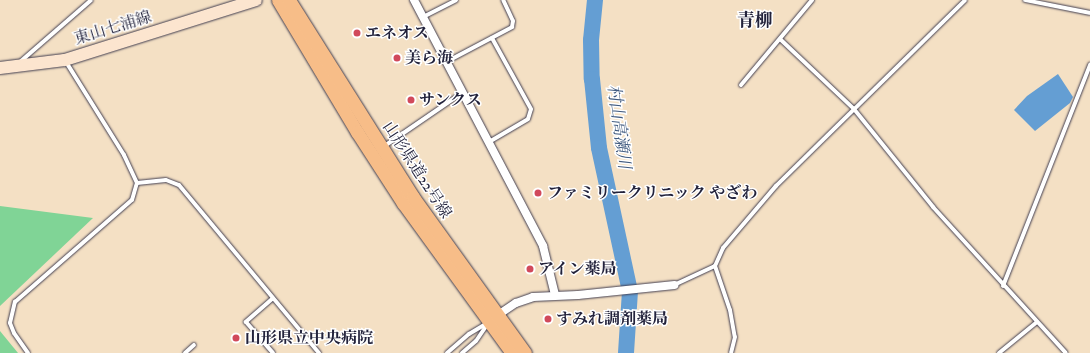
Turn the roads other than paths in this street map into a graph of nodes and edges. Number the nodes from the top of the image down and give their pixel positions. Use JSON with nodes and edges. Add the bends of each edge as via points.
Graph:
{"nodes":[{"id":1,"x":91,"y":0,"type":"edge"},
{"id":2,"x":256,"y":0,"type":"edge"},
{"id":3,"x":278,"y":0,"type":"edge"},
{"id":4,"x":289,"y":0,"type":"edge"},
{"id":5,"x":414,"y":0,"type":"edge"},
{"id":6,"x":456,"y":0,"type":"edge"},
{"id":7,"x":503,"y":0,"type":"edge"},
{"id":8,"x":812,"y":0,"type":"edge"},
{"id":9,"x":965,"y":0,"type":"edge"},
{"id":10,"x":1025,"y":0,"type":"edge"},
{"id":11,"x":1090,"y":13,"type":"edge"},
{"id":12,"x":423,"y":17,"type":"junction"},
{"id":13,"x":492,"y":38,"type":"junction"},
{"id":14,"x":780,"y":39,"type":"junction"},
{"id":15,"x":65,"y":60,"type":"junction"},
{"id":16,"x":446,"y":62,"type":"junction"},
{"id":17,"x":1090,"y":65,"type":"edge"},
{"id":18,"x":14,"y":67,"type":"junction"},
{"id":19,"x":0,"y":68,"type":"edge"},
{"id":20,"x":740,"y":85,"type":"dead end"},
{"id":21,"x":462,"y":93,"type":"junction"},
{"id":22,"x":854,"y":109,"type":"junction"},
{"id":23,"x":488,"y":142,"type":"junction"},
{"id":24,"x":382,"y":147,"type":"junction"},
{"id":25,"x":137,"y":183,"type":"junction"},
{"id":26,"x":715,"y":266,"type":"junction"},
{"id":27,"x":674,"y":285,"type":"joint"},
{"id":28,"x":1003,"y":286,"type":"junction"},
{"id":29,"x":555,"y":295,"type":"junction"},
{"id":30,"x":272,"y":300,"type":"junction"},
{"id":31,"x":493,"y":318,"type":"junction"},
{"id":32,"x":1037,"y":322,"type":"junction"},
{"id":33,"x":194,"y":345,"type":"dead end"},
{"id":34,"x":28,"y":353,"type":"edge"},
{"id":35,"x":185,"y":353,"type":"edge"},
{"id":36,"x":273,"y":353,"type":"edge"},
{"id":37,"x":319,"y":353,"type":"edge"},
{"id":38,"x":447,"y":353,"type":"edge"},
{"id":39,"x":462,"y":353,"type":"edge"},
{"id":40,"x":512,"y":353,"type":"edge"},
{"id":41,"x":525,"y":353,"type":"edge"},
{"id":42,"x":731,"y":353,"type":"edge"},
{"id":43,"x":999,"y":353,"type":"edge"},
{"id":44,"x":1066,"y":353,"type":"edge"}],
"edges":[{"from":1,"to":18,"type":"lane"},
{"from":2,"to":15,"type":"main road","name":"東山七浦線"},
{"from":3,"to":31,"type":"main road","name":"山形県道22号線","via":[[357,132],[403,202]]},
{"from":4,"to":24,"type":"main road","name":"山形県道22号線"},
{"from":5,"to":12,"type":"street"},
{"from":6,"to":12,"type":"lane"},
{"from":7,"to":13,"type":"lane","via":[[514,21],[512,27]]},
{"from":8,"to":14,"type":"lane"},
{"from":9,"to":22,"type":"lane"},
{"from":10,"to":11,"type":"lane"},
{"from":12,"to":16,"type":"street"},
{"from":13,"to":16,"type":"lane"},
{"from":13,"to":23,"type":"lane","via":[[531,109],[528,119]]},
{"from":14,"to":20,"type":"lane"},
{"from":14,"to":22,"type":"lane"},
{"from":15,"to":18,"type":"main road","name":"東山七浦線"},
{"from":15,"to":25,"type":"lane","via":[[124,155]]},
{"from":16,"to":21,"type":"street"},
{"from":17,"to":28,"type":"lane"},
{"from":18,"to":19,"type":"main road","name":"東山七浦線"},
{"from":21,"to":23,"type":"street"},
{"from":21,"to":24,"type":"lane"},
{"from":22,"to":26,"type":"lane","via":[[744,221],[723,248]]},
{"from":22,"to":28,"type":"lane","via":[[933,207]]},
{"from":23,"to":29,"type":"street","via":[[543,246]]},
{"from":24,"to":31,"type":"main road","name":"山形県道22号線"},
{"from":25,"to":30,"type":"lane","via":[[166,180],[179,186]]},
{"from":25,"to":34,"type":"lane","via":[[132,200],[14,302],[10,323]]},
{"from":26,"to":27,"type":"lane"},
{"from":26,"to":42,"type":"lane","via":[[730,310],[735,337]]},
{"from":27,"to":29,"type":"street"},
{"from":28,"to":32,"type":"lane"},
{"from":29,"to":31,"type":"street","via":[[522,301]]},
{"from":30,"to":36,"type":"lane","via":[[246,322]]},
{"from":30,"to":37,"type":"lane"},
{"from":31,"to":38,"type":"lane"},
{"from":31,"to":39,"type":"lane","via":[[476,341]]},
{"from":31,"to":40,"type":"main road","name":"山形県道22号線"},
{"from":31,"to":41,"type":"main road","name":"山形県道22号線"},
{"from":32,"to":43,"type":"lane"},
{"from":32,"to":44,"type":"lane"},
{"from":33,"to":35,"type":"lane"}]}
